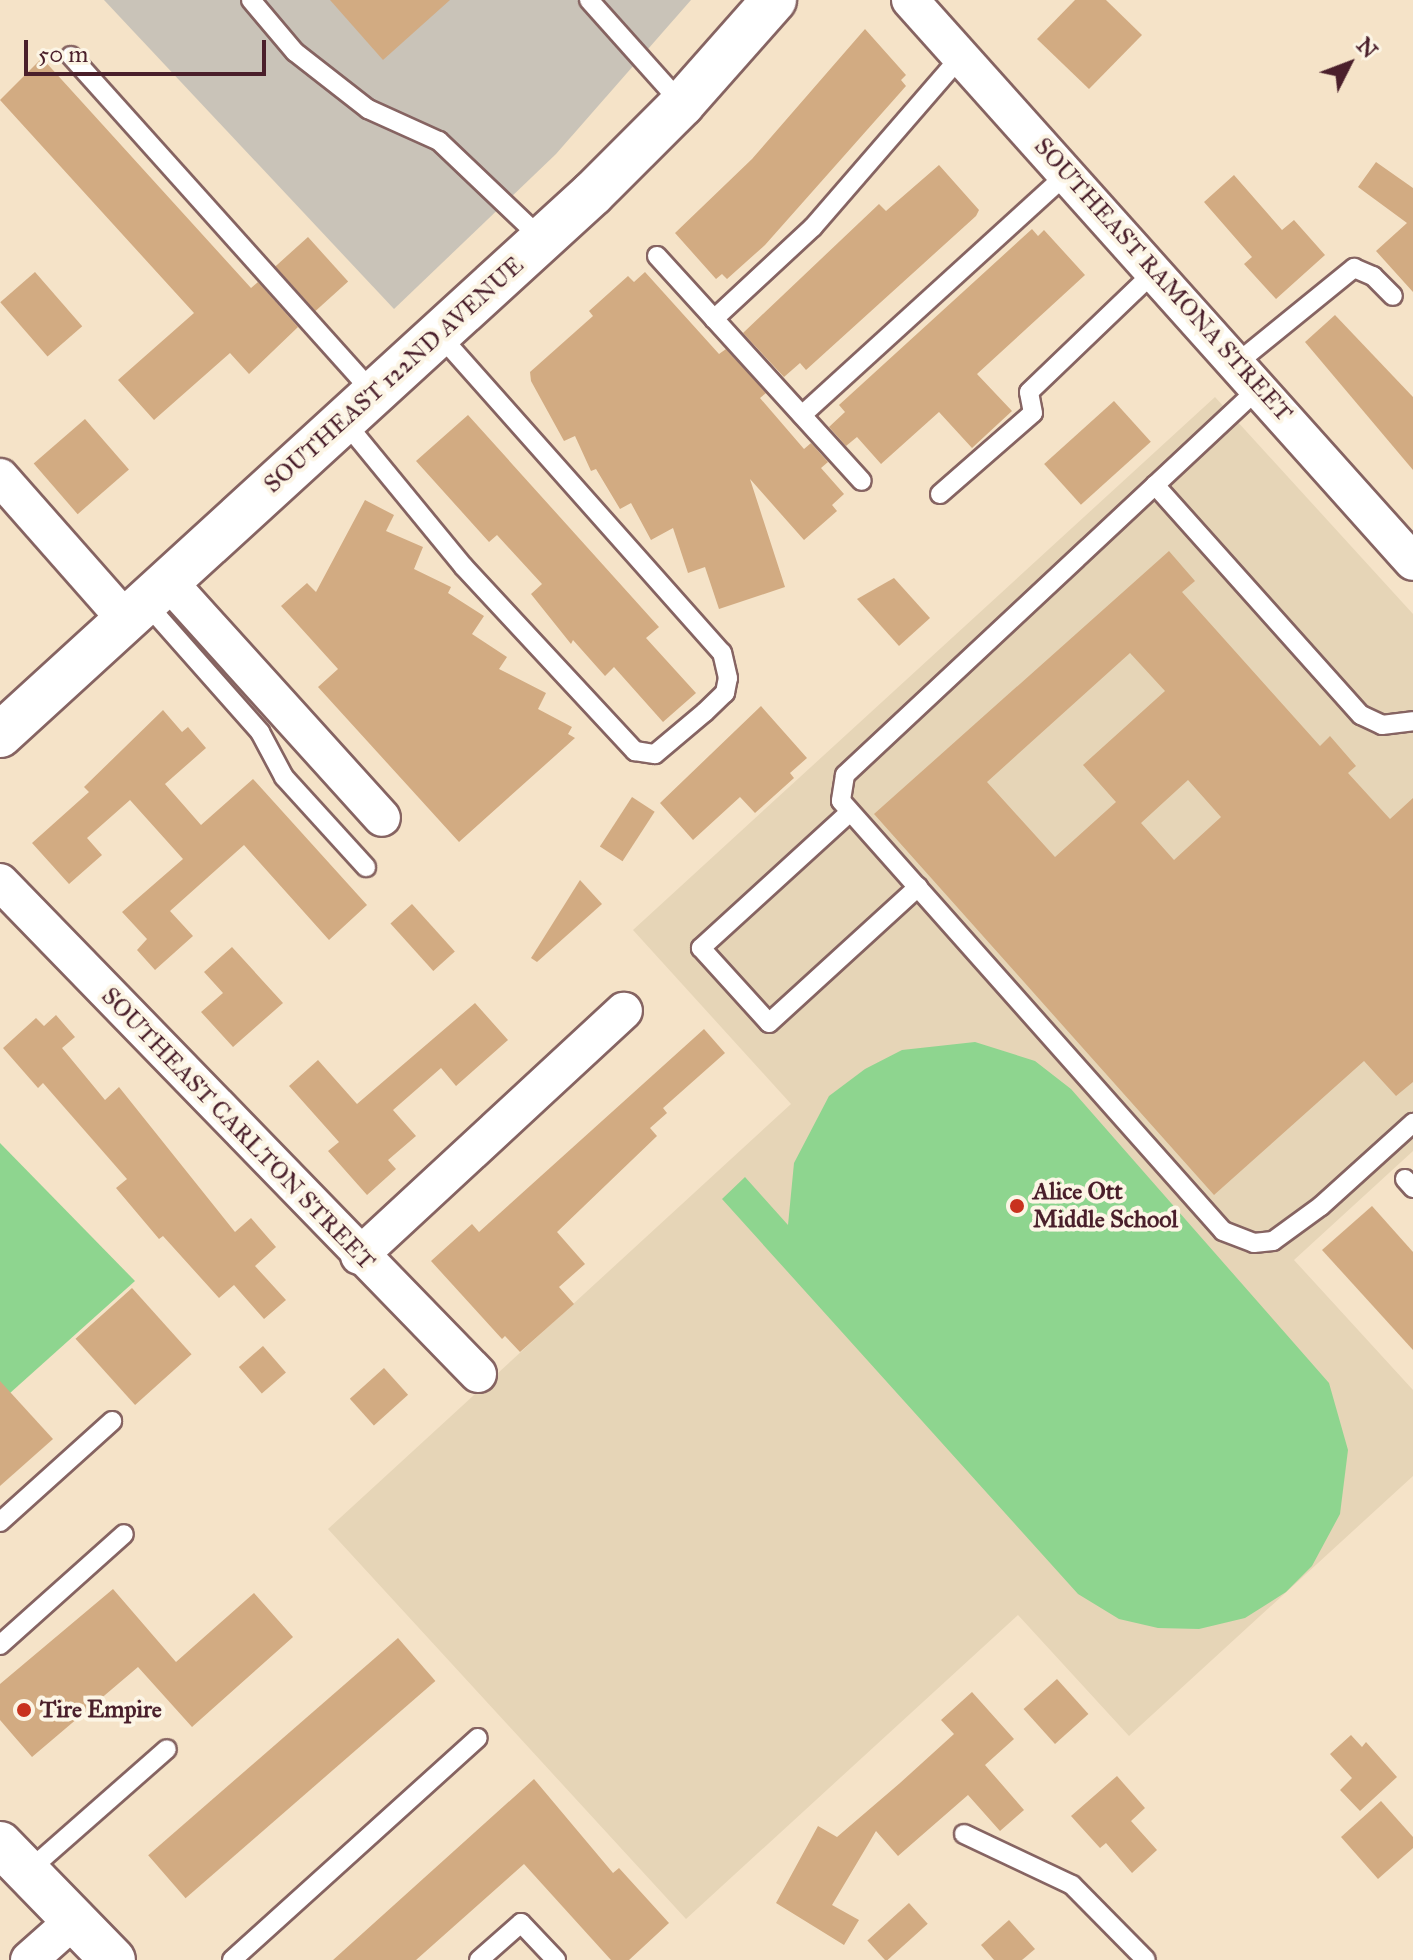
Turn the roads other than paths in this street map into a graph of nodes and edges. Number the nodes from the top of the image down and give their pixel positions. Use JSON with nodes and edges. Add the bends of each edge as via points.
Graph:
{"nodes":[{"id":1,"x":251,"y":0,"type":"edge"},
{"id":2,"x":589,"y":0,"type":"edge"},
{"id":3,"x":774,"y":0,"type":"edge"},
{"id":4,"x":910,"y":0,"type":"edge"},
{"id":5,"x":962,"y":55,"type":"junction"},
{"id":6,"x":71,"y":56,"type":"dead end"},
{"id":7,"x":682,"y":104,"type":"junction"},
{"id":8,"x":1068,"y":173,"type":"junction"},
{"id":9,"x":542,"y":239,"type":"junction"},
{"id":10,"x":657,"y":256,"type":"dead end"},
{"id":11,"x":1155,"y":271,"type":"junction"},
{"id":12,"x":1393,"y":296,"type":"dead end"},
{"id":13,"x":714,"y":319,"type":"junction"},
{"id":14,"x":439,"y":334,"type":"junction"},
{"id":15,"x":1248,"y":376,"type":"junction"},
{"id":16,"x":359,"y":407,"type":"junction"},
{"id":17,"x":802,"y":415,"type":"junction"},
{"id":18,"x":0,"y":477,"type":"edge"},
{"id":19,"x":862,"y":481,"type":"dead end"},
{"id":20,"x":1155,"y":485,"type":"junction"},
{"id":21,"x":940,"y":494,"type":"dead end"},
{"id":22,"x":1413,"y":562,"type":"edge"},
{"id":23,"x":147,"y":601,"type":"junction"},
{"id":24,"x":1413,"y":721,"type":"edge"},
{"id":25,"x":0,"y":735,"type":"edge"},
{"id":26,"x":850,"y":812,"type":"junction"},
{"id":27,"x":382,"y":818,"type":"dead end"},
{"id":28,"x":366,"y":867,"type":"dead end"},
{"id":29,"x":0,"y":882,"type":"edge"},
{"id":30,"x":918,"y":887,"type":"junction"},
{"id":31,"x":624,"y":1011,"type":"dead end"},
{"id":32,"x":1413,"y":1123,"type":"edge"},
{"id":33,"x":359,"y":1256,"type":"junction"},
{"id":34,"x":478,"y":1374,"type":"dead end"},
{"id":35,"x":112,"y":1421,"type":"dead end"},
{"id":36,"x":0,"y":1522,"type":"edge"},
{"id":37,"x":124,"y":1534,"type":"dead end"},
{"id":38,"x":0,"y":1645,"type":"edge"},
{"id":39,"x":478,"y":1738,"type":"dead end"},
{"id":40,"x":167,"y":1749,"type":"dead end"},
{"id":41,"x":964,"y":1834,"type":"dead end"},
{"id":42,"x":13,"y":1858,"type":"edge"},
{"id":43,"x":74,"y":1920,"type":"junction"},
{"id":44,"x":29,"y":1960,"type":"edge"},
{"id":45,"x":113,"y":1960,"type":"edge"},
{"id":46,"x":232,"y":1960,"type":"edge"},
{"id":47,"x":479,"y":1960,"type":"edge"},
{"id":48,"x":556,"y":1960,"type":"edge"},
{"id":49,"x":1146,"y":1960,"type":"edge"}],
"edges":[{"from":1,"to":9,"type":"lane","via":[[295,52],[368,109],[439,141]]},
{"from":2,"to":7,"type":"lane"},
{"from":3,"to":7,"type":"main road","name":"SOUTHEAST 122ND AVENUE"},
{"from":4,"to":5,"type":"street","name":"SOUTHEAST RAMONA STREET"},
{"from":5,"to":8,"type":"street","name":"SOUTHEAST RAMONA STREET"},
{"from":5,"to":13,"type":"lane","via":[[813,227]]},
{"from":6,"to":16,"type":"lane"},
{"from":7,"to":9,"type":"main road","name":"SOUTHEAST 122ND AVENUE"},
{"from":8,"to":11,"type":"street","name":"SOUTHEAST RAMONA STREET"},
{"from":8,"to":17,"type":"lane"},
{"from":9,"to":14,"type":"main road","name":"SOUTHEAST 122ND AVENUE"},
{"from":10,"to":13,"type":"lane"},
{"from":11,"to":15,"type":"street","name":"SOUTHEAST RAMONA STREET"},
{"from":11,"to":21,"type":"lane","via":[[1029,392],[1033,413]]},
{"from":12,"to":15,"type":"lane","via":[[1373,276],[1354,268]]},
{"from":13,"to":17,"type":"lane"},
{"from":14,"to":16,"type":"main road","name":"SOUTHEAST 122ND AVENUE"},
{"from":14,"to":16,"type":"lane","via":[[722,653],[725,693],[705,712],[655,754],[635,751],[463,566]]},
{"from":15,"to":20,"type":"lane"},
{"from":15,"to":22,"type":"street","name":"SOUTHEAST RAMONA STREET"},
{"from":16,"to":23,"type":"main road","name":"SOUTHEAST 122ND AVENUE"},
{"from":17,"to":19,"type":"lane"},
{"from":18,"to":23,"type":"street"},
{"from":20,"to":24,"type":"lane","via":[[1361,715],[1382,725]]},
{"from":20,"to":26,"type":"lane","via":[[845,775],[841,801]]},
{"from":23,"to":25,"type":"main road","name":"SOUTHEAST 122ND AVENUE"},
{"from":23,"to":27,"type":"street"},
{"from":23,"to":28,"type":"lane","via":[[260,732],[284,777]]},
{"from":26,"to":30,"type":"lane"},
{"from":26,"to":30,"type":"lane","via":[[701,948],[769,1023]]},
{"from":29,"to":33,"type":"street","name":"SOUTHEAST CARLTON STREET"},
{"from":30,"to":32,"type":"lane","via":[[1223,1231],[1254,1243],[1273,1241],[1321,1206]]},
{"from":31,"to":33,"type":"street"},
{"from":33,"to":34,"type":"street","name":"SOUTHEAST CARLTON STREET"},
{"from":35,"to":36,"type":"lane"},
{"from":37,"to":38,"type":"lane"},
{"from":39,"to":46,"type":"lane"},
{"from":40,"to":42,"type":"lane"},
{"from":41,"to":49,"type":"lane","via":[[1072,1885]]},
{"from":42,"to":43,"type":"main road"},
{"from":43,"to":44,"type":"street"},
{"from":43,"to":45,"type":"main road"},
{"from":47,"to":48,"type":"lane","via":[[521,1923]]}]}
